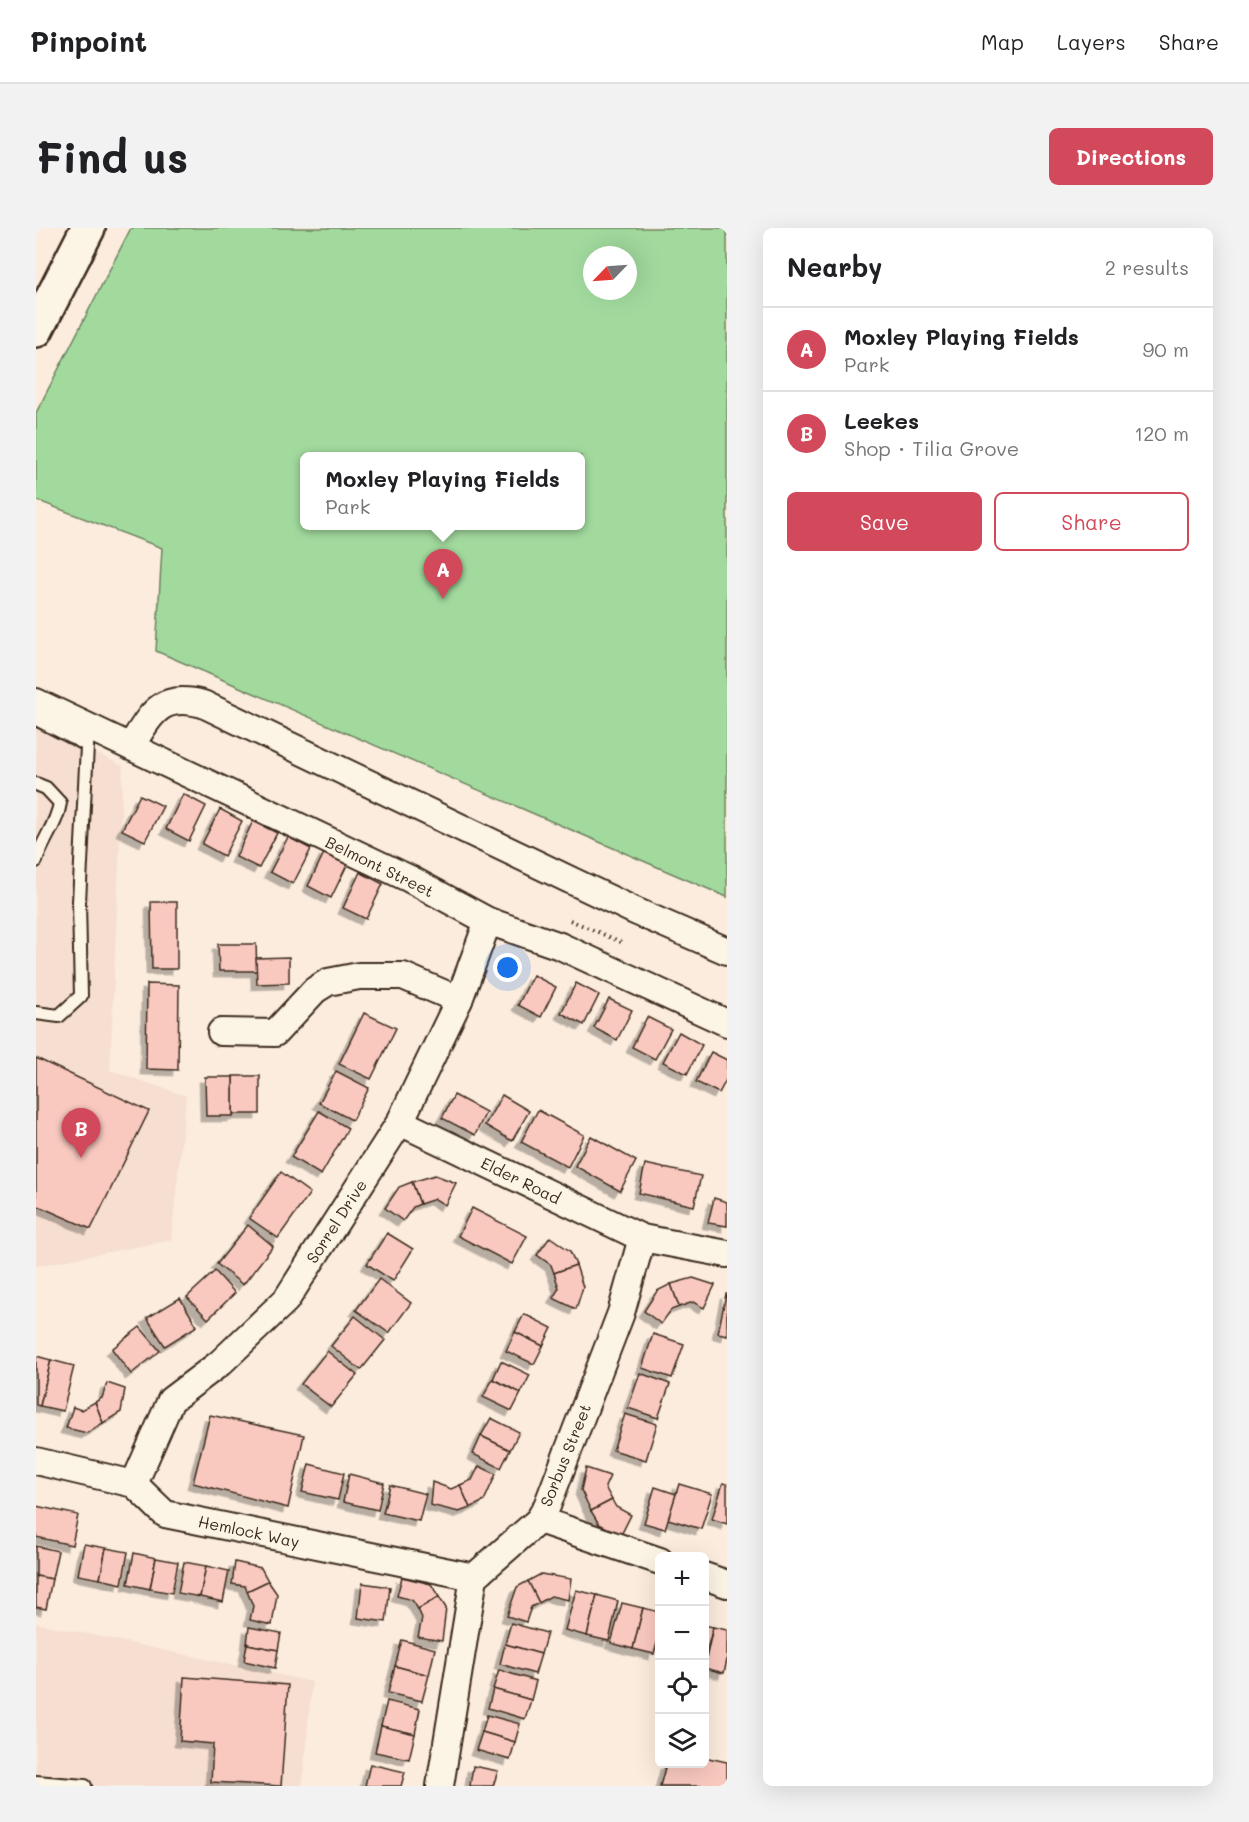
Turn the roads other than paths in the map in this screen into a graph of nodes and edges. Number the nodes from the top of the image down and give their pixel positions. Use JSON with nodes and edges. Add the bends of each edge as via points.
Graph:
{"nodes":[{"id":1,"x":88,"y":228,"type":"edge"},
{"id":2,"x":36,"y":330,"type":"edge"},
{"id":3,"x":36,"y":702,"type":"edge"},
{"id":4,"x":36,"y":719,"type":"edge"},
{"id":5,"x":88,"y":735,"type":"junction"},
{"id":6,"x":131,"y":746,"type":"junction"},
{"id":7,"x":36,"y":784,"type":"edge"},
{"id":8,"x":36,"y":861,"type":"edge"},
{"id":9,"x":488,"y":921,"type":"junction"},
{"id":10,"x":727,"y":951,"type":"edge"},
{"id":11,"x":459,"y":1000,"type":"junction"},
{"id":12,"x":36,"y":1013,"type":"edge"},
{"id":13,"x":727,"y":1023,"type":"edge"},
{"id":14,"x":221,"y":1032,"type":"dead end"},
{"id":15,"x":400,"y":1122,"type":"junction"},
{"id":16,"x":642,"y":1238,"type":"junction"},
{"id":17,"x":727,"y":1254,"type":"edge"},
{"id":18,"x":36,"y":1461,"type":"edge"},
{"id":19,"x":134,"y":1484,"type":"junction"},
{"id":20,"x":539,"y":1520,"type":"junction"},
{"id":21,"x":655,"y":1559,"type":"edge"},
{"id":22,"x":474,"y":1577,"type":"junction"},
{"id":23,"x":709,"y":1577,"type":"edge"},
{"id":24,"x":727,"y":1584,"type":"edge"},
{"id":25,"x":36,"y":1782,"type":"edge"},
{"id":26,"x":85,"y":1786,"type":"edge"},
{"id":27,"x":440,"y":1786,"type":"edge"}],
"edges":[{"from":1,"to":2,"type":"main road"},
{"from":3,"to":5,"type":"street","name":"Belmont Street"},
{"from":4,"to":5,"type":"lane"},
{"from":5,"to":6,"type":"street","name":"Belmont Street"},
{"from":5,"to":12,"type":"lane","via":[[79,902],[81,996],[59,1016]]},
{"from":6,"to":9,"type":"street","name":"Belmont Street","via":[[410,879]]},
{"from":6,"to":10,"type":"street","via":[[152,714],[166,702],[185,699],[203,704],[635,911]]},
{"from":7,"to":8,"type":"lane","via":[[46,788],[60,803]]},
{"from":9,"to":11,"type":"street","name":"Sorrel Drive"},
{"from":9,"to":13,"type":"street","name":"Belmont Street","via":[[560,946]]},
{"from":11,"to":14,"type":"street","via":[[403,976],[359,976],[328,982],[315,990],[275,1032]]},
{"from":11,"to":15,"type":"street","name":"Sorrel Drive"},
{"from":15,"to":16,"type":"street","name":"Elder Road"},
{"from":15,"to":19,"type":"street","name":"Sorrel Drive","via":[[286,1300],[220,1363],[171,1400]]},
{"from":16,"to":17,"type":"street","name":"Elder Road"},
{"from":16,"to":20,"type":"street","name":"Sorbus Street","via":[[621,1313]]},
{"from":18,"to":19,"type":"street"},
{"from":19,"to":22,"type":"street","name":"Hemlock Way","via":[[165,1514]]},
{"from":20,"to":21,"type":"street"},
{"from":20,"to":22,"type":"street","name":"Sorbus Street"},
{"from":22,"to":27,"type":"street"},
{"from":23,"to":24,"type":"street"},
{"from":25,"to":26,"type":"lane"}]}
